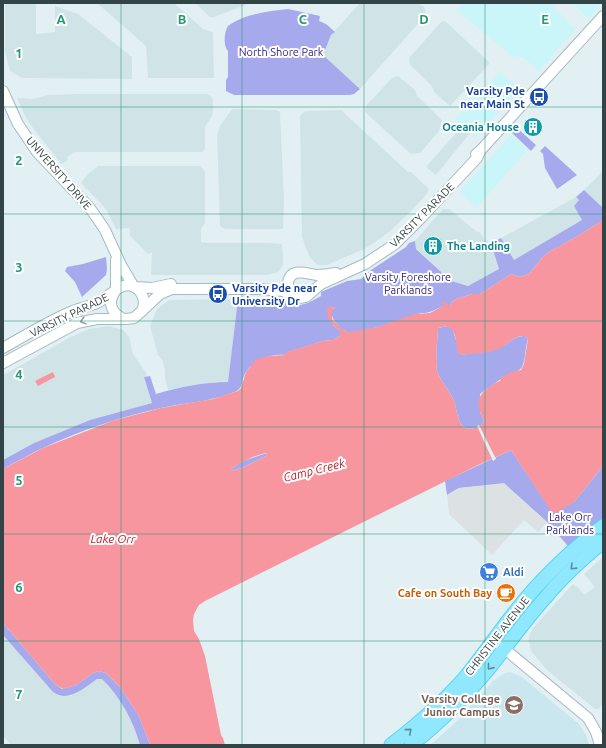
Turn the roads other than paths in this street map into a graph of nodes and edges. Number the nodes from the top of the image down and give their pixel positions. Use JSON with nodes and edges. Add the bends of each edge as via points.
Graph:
{"nodes":[{"id":1,"x":603,"y":16,"type":"edge"},
{"id":2,"x":3,"y":91,"type":"edge"},
{"id":3,"x":480,"y":151,"type":"junction"},
{"id":4,"x":116,"y":254,"type":"junction"},
{"id":5,"x":308,"y":273,"type":"junction"},
{"id":6,"x":290,"y":278,"type":"junction"},
{"id":7,"x":135,"y":287,"type":"junction"},
{"id":8,"x":115,"y":291,"type":"junction"},
{"id":9,"x":312,"y":291,"type":"junction"},
{"id":10,"x":294,"y":296,"type":"junction"},
{"id":11,"x":141,"y":312,"type":"junction"},
{"id":12,"x":122,"y":318,"type":"junction"},
{"id":13,"x":3,"y":348,"type":"edge"},
{"id":14,"x":3,"y":363,"type":"edge"},
{"id":15,"x":603,"y":526,"type":"edge"},
{"id":16,"x":603,"y":542,"type":"edge"},
{"id":17,"x":499,"y":644,"type":"junction"},
{"id":18,"x":391,"y":745,"type":"edge"},
{"id":19,"x":411,"y":745,"type":"edge"},
{"id":20,"x":600,"y":745,"type":"edge"}],
"edges":[{"from":1,"to":3,"type":"street","name":"VARSITY PARADE"},
{"from":2,"to":4,"type":"street","name":"UNIVERSITY DRIVE","via":[[10,110],[28,139],[89,207],[105,230]]},
{"from":3,"to":5,"type":"street","name":"VARSITY PARADE","via":[[450,177],[405,229],[386,246],[344,270],[322,275]]},
{"from":3,"to":9,"type":"street","name":"VARSITY PARADE","via":[[477,158],[395,244],[365,264],[325,282]]},
{"from":4,"to":7,"type":"street","name":"UNIVERSITY DRIVE"},
{"from":4,"to":8,"type":"street","name":"UNIVERSITY DRIVE"},
{"from":5,"to":6,"type":"street","name":"VARSITY PARADE","via":[[298,272]]},
{"from":5,"to":9,"type":"street","via":[[314,283]]},
{"from":6,"to":7,"type":"street","name":"VARSITY PARADE","via":[[271,285],[179,283],[152,288]]},
{"from":6,"to":10,"type":"street","via":[[287,286]]},
{"from":7,"to":8,"type":"street","name":"VARSITY PARADE","via":[[125,286]]},
{"from":7,"to":11,"type":"street","via":[[144,298]]},
{"from":8,"to":12,"type":"street","name":"VARSITY PARADE","via":[[111,297],[111,307]]},
{"from":8,"to":13,"type":"street","name":"VARSITY PARADE","via":[[93,305],[57,318]]},
{"from":9,"to":10,"type":"street","name":"VARSITY PARADE","via":[[306,297]]},
{"from":10,"to":11,"type":"street","name":"VARSITY PARADE","via":[[287,292],[259,288],[172,289],[160,294]]},
{"from":11,"to":12,"type":"street","name":"VARSITY PARADE","via":[[134,318]]},
{"from":12,"to":14,"type":"street","name":"VARSITY PARADE","one_way":true,"via":[[97,318],[77,323]]},
{"from":15,"to":17,"type":"main road","name":"CHRISTINE AVENUE","via":[[552,570],[522,604]]},
{"from":16,"to":17,"type":"main road","name":"CHRISTINE AVENUE","one_way":true,"via":[[575,566],[532,613]]},
{"from":18,"to":17,"type":"main road","name":"CHRISTINE AVENUE","one_way":true,"via":[[426,716]]},
{"from":17,"to":19,"type":"main road","name":"CHRISTINE AVENUE","one_way":true,"via":[[485,673]]},
{"from":17,"to":20,"type":"street","via":[[580,710],[588,718]]}]}
